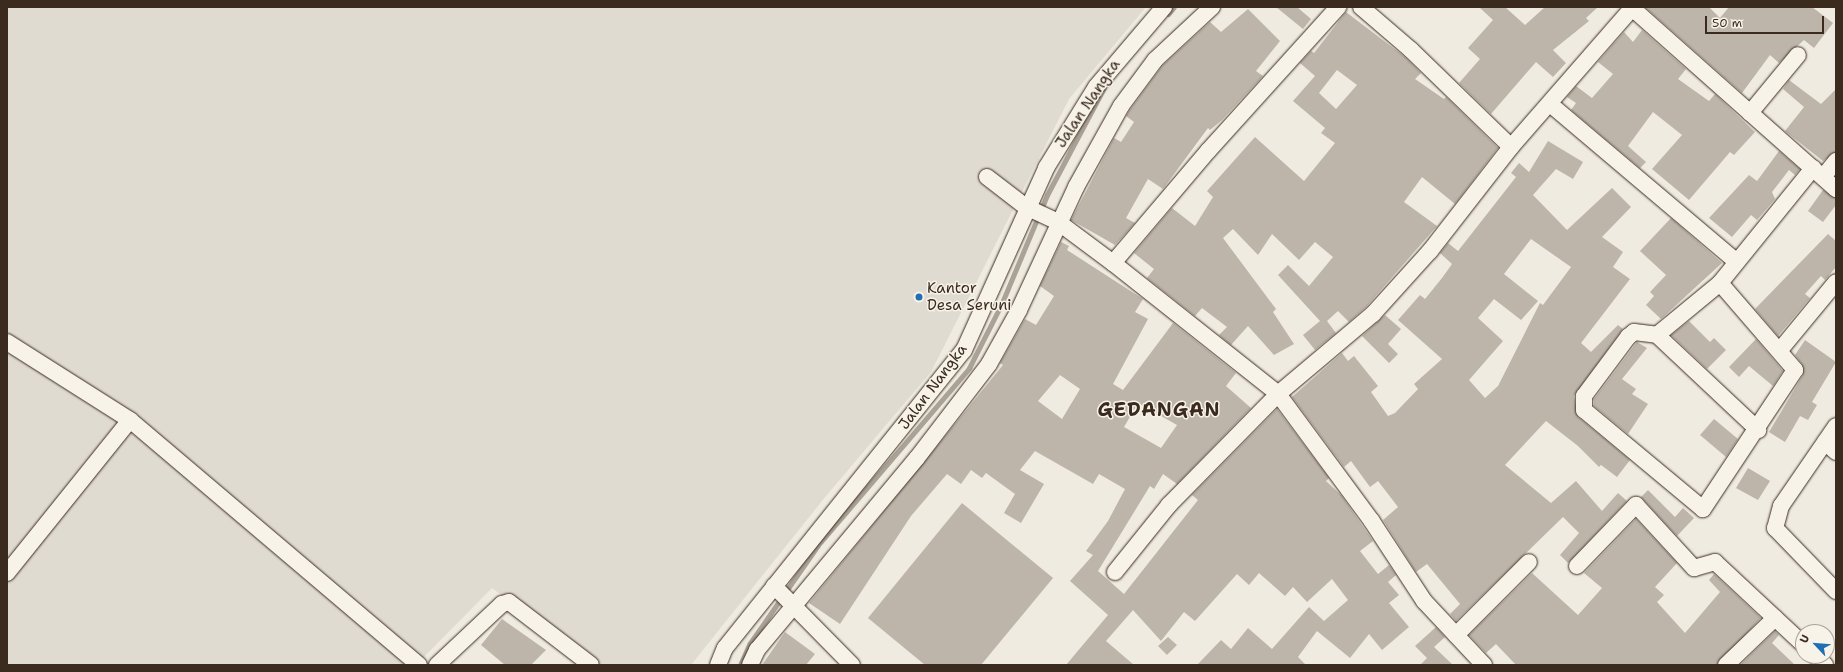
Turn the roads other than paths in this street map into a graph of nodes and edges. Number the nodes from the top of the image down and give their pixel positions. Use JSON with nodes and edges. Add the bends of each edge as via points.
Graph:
{"nodes":[{"id":1,"x":1164,"y":7,"type":"edge"},
{"id":2,"x":1212,"y":7,"type":"edge"},
{"id":3,"x":1338,"y":7,"type":"edge"},
{"id":4,"x":1361,"y":7,"type":"edge"},
{"id":5,"x":1633,"y":8,"type":"edge"},
{"id":6,"x":1798,"y":55,"type":"dead end"},
{"id":7,"x":1550,"y":104,"type":"junction"},
{"id":8,"x":1750,"y":113,"type":"junction"},
{"id":9,"x":1511,"y":147,"type":"junction"},
{"id":10,"x":1836,"y":161,"type":"edge"},
{"id":11,"x":1818,"y":173,"type":"junction"},
{"id":12,"x":987,"y":177,"type":"dead end"},
{"id":13,"x":1836,"y":189,"type":"edge"},
{"id":14,"x":1044,"y":215,"type":"junction"},
{"id":15,"x":1736,"y":261,"type":"junction"},
{"id":16,"x":1113,"y":263,"type":"junction"},
{"id":17,"x":1836,"y":282,"type":"edge"},
{"id":18,"x":1720,"y":283,"type":"junction"},
{"id":19,"x":1657,"y":335,"type":"junction"},
{"id":20,"x":7,"y":342,"type":"edge"},
{"id":21,"x":1780,"y":350,"type":"junction"},
{"id":22,"x":1278,"y":394,"type":"junction"},
{"id":23,"x":130,"y":420,"type":"junction"},
{"id":24,"x":1836,"y":426,"type":"edge"},
{"id":25,"x":1758,"y":430,"type":"junction"},
{"id":26,"x":1831,"y":447,"type":"edge"},
{"id":27,"x":1529,"y":562,"type":"dead end"},
{"id":28,"x":1577,"y":566,"type":"dead end"},
{"id":29,"x":1115,"y":572,"type":"dead end"},
{"id":30,"x":7,"y":574,"type":"edge"},
{"id":31,"x":776,"y":587,"type":"junction"},
{"id":32,"x":1836,"y":592,"type":"edge"},
{"id":33,"x":793,"y":605,"type":"junction"},
{"id":34,"x":1775,"y":618,"type":"junction"},
{"id":35,"x":1456,"y":635,"type":"junction"},
{"id":36,"x":1795,"y":637,"type":"edge"},
{"id":37,"x":419,"y":665,"type":"edge"},
{"id":38,"x":437,"y":665,"type":"edge"},
{"id":39,"x":591,"y":665,"type":"edge"},
{"id":40,"x":718,"y":665,"type":"edge"},
{"id":41,"x":750,"y":665,"type":"edge"},
{"id":42,"x":852,"y":665,"type":"edge"},
{"id":43,"x":1484,"y":665,"type":"edge"},
{"id":44,"x":1726,"y":665,"type":"edge"}],
"edges":[{"from":1,"to":14,"type":"street","name":"Jalan Nangka","via":[[1096,87]]},
{"from":2,"to":14,"type":"street","via":[[1155,60]]},
{"from":3,"to":16,"type":"street","via":[[1209,150]]},
{"from":4,"to":9,"type":"street"},
{"from":5,"to":7,"type":"street"},
{"from":5,"to":8,"type":"street"},
{"from":6,"to":8,"type":"street"},
{"from":7,"to":9,"type":"street"},
{"from":7,"to":15,"type":"street"},
{"from":8,"to":11,"type":"street"},
{"from":9,"to":22,"type":"street","via":[[1430,252],[1373,314]]},
{"from":10,"to":11,"type":"street"},
{"from":11,"to":13,"type":"street"},
{"from":11,"to":15,"type":"street"},
{"from":12,"to":14,"type":"street"},
{"from":14,"to":16,"type":"street"},
{"from":14,"to":31,"type":"street","name":"Jalan Nangka","via":[[964,350]]},
{"from":14,"to":33,"type":"street","via":[[1019,310],[989,364],[917,458],[855,528]]},
{"from":15,"to":18,"type":"street"},
{"from":16,"to":22,"type":"street"},
{"from":17,"to":21,"type":"street"},
{"from":18,"to":19,"type":"street"},
{"from":18,"to":21,"type":"street"},
{"from":19,"to":25,"type":"street"},
{"from":19,"to":25,"type":"street","via":[[1634,332],[1628,337],[1584,396],[1584,410],[1703,509]]},
{"from":20,"to":23,"type":"street"},
{"from":21,"to":25,"type":"street","via":[[1795,370]]},
{"from":22,"to":29,"type":"street","via":[[1169,506]]},
{"from":22,"to":35,"type":"street","via":[[1371,520],[1424,601]]},
{"from":23,"to":30,"type":"street"},
{"from":23,"to":37,"type":"street"},
{"from":24,"to":26,"type":"street"},
{"from":26,"to":32,"type":"street","via":[[1781,506],[1775,528]]},
{"from":27,"to":35,"type":"street"},
{"from":28,"to":34,"type":"street","via":[[1634,504],[1694,568],[1701,569],[1715,562]]},
{"from":31,"to":33,"type":"street"},
{"from":31,"to":40,"type":"street","name":"Jalan Nangka","via":[[725,648]]},
{"from":33,"to":41,"type":"street","via":[[757,650]]},
{"from":33,"to":42,"type":"street"},
{"from":34,"to":36,"type":"street"},
{"from":34,"to":44,"type":"street"},
{"from":35,"to":43,"type":"street"},
{"from":38,"to":39,"type":"street","via":[[502,604],[509,602]]}]}
